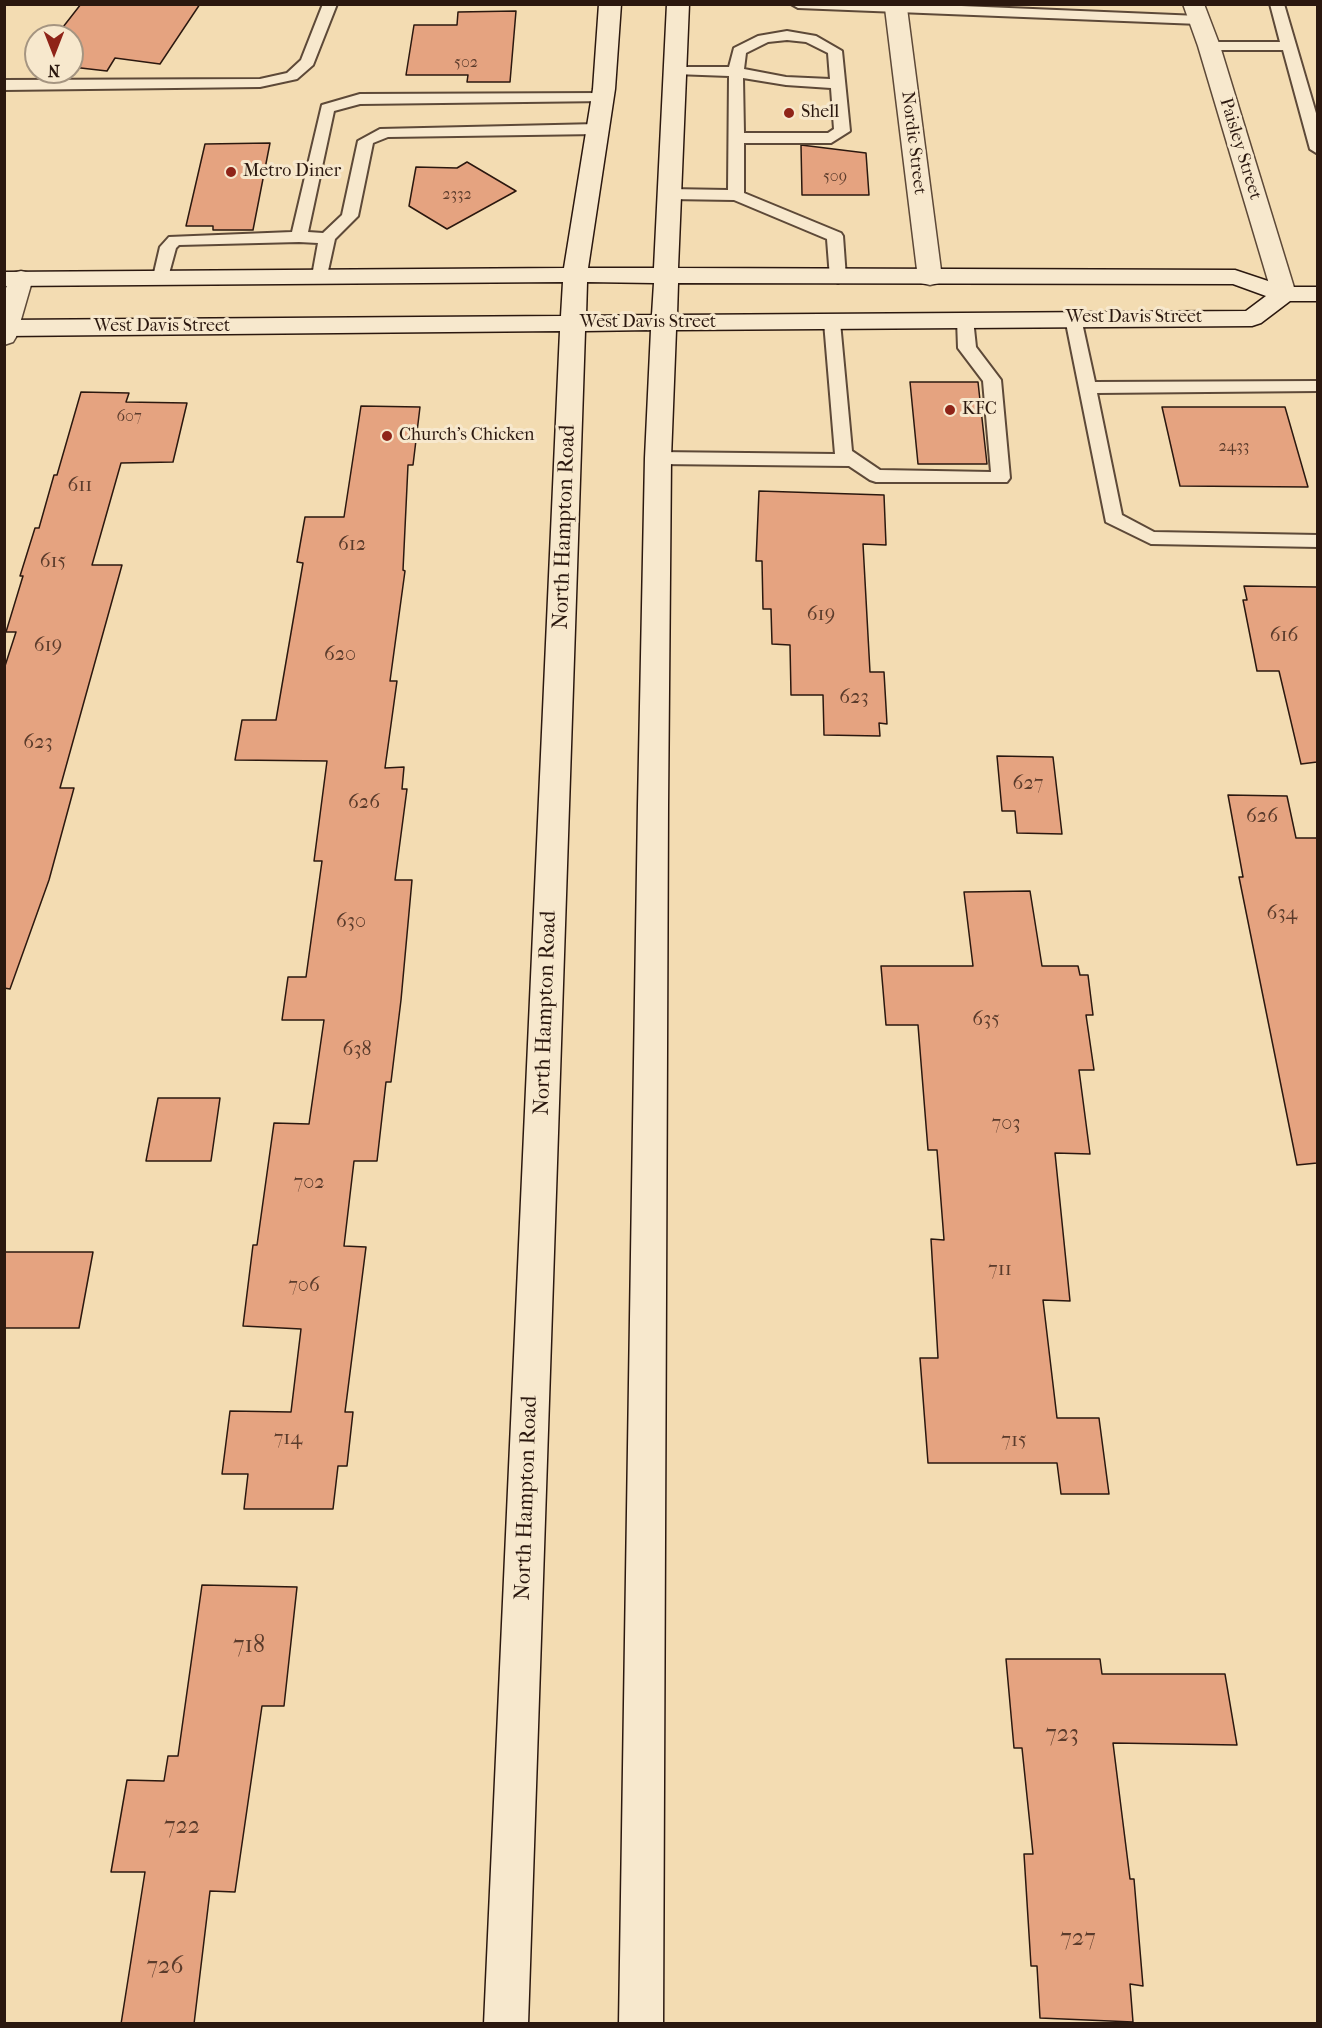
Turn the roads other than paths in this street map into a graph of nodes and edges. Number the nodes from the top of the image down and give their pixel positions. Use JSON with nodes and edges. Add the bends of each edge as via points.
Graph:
{"nodes":[{"id":1,"x":330,"y":4,"type":"edge"},
{"id":2,"x":610,"y":4,"type":"edge"},
{"id":3,"x":678,"y":4,"type":"edge"},
{"id":4,"x":798,"y":4,"type":"edge"},
{"id":5,"x":1136,"y":4,"type":"edge"},
{"id":6,"x":1277,"y":4,"type":"edge"},
{"id":7,"x":894,"y":6,"type":"edge"},
{"id":8,"x":1196,"y":12,"type":"edge"},
{"id":9,"x":1140,"y":20,"type":"junction"},
{"id":10,"x":1209,"y":46,"type":"junction"},
{"id":11,"x":1288,"y":46,"type":"junction"},
{"id":12,"x":675,"y":70,"type":"junction"},
{"id":13,"x":736,"y":72,"type":"junction"},
{"id":14,"x":838,"y":84,"type":"junction"},
{"id":15,"x":4,"y":86,"type":"edge"},
{"id":16,"x":602,"y":98,"type":"junction"},
{"id":17,"x":598,"y":129,"type":"junction"},
{"id":18,"x":736,"y":138,"type":"junction"},
{"id":19,"x":1317,"y":149,"type":"edge"},
{"id":20,"x":669,"y":194,"type":"junction"},
{"id":21,"x":735,"y":195,"type":"junction"},
{"id":22,"x":298,"y":237,"type":"junction"},
{"id":23,"x":327,"y":238,"type":"junction"},
{"id":24,"x":575,"y":275,"type":"junction"},
{"id":25,"x":320,"y":276,"type":"junction"},
{"id":26,"x":665,"y":276,"type":"junction"},
{"id":27,"x":161,"y":277,"type":"junction"},
{"id":28,"x":838,"y":278,"type":"junction"},
{"id":29,"x":930,"y":278,"type":"junction"},
{"id":30,"x":13,"y":279,"type":"edge"},
{"id":31,"x":1284,"y":294,"type":"junction"},
{"id":32,"x":1317,"y":294,"type":"edge"},
{"id":33,"x":1073,"y":318,"type":"junction"},
{"id":34,"x":965,"y":319,"type":"junction"},
{"id":35,"x":832,"y":322,"type":"junction"},
{"id":36,"x":664,"y":323,"type":"junction"},
{"id":37,"x":573,"y":324,"type":"junction"},
{"id":38,"x":6,"y":331,"type":"edge"},
{"id":39,"x":1315,"y":386,"type":"edge"},
{"id":40,"x":1087,"y":388,"type":"junction"},
{"id":41,"x":1317,"y":403,"type":"edge"},
{"id":42,"x":658,"y":458,"type":"junction"},
{"id":43,"x":853,"y":460,"type":"junction"},
{"id":44,"x":1317,"y":541,"type":"edge"},
{"id":45,"x":506,"y":2024,"type":"edge"},
{"id":46,"x":640,"y":2024,"type":"edge"}],
"edges":[{"from":1,"to":15,"type":"lane","via":[[308,62],[292,76],[260,83]]},
{"from":2,"to":16,"type":"main road","name":"North Hampton Road"},
{"from":3,"to":12,"type":"main road"},
{"from":4,"to":7,"type":"lane"},
{"from":5,"to":9,"type":"lane"},
{"from":6,"to":11,"type":"lane"},
{"from":7,"to":9,"type":"lane"},
{"from":7,"to":29,"type":"main road","name":"Nordic Street"},
{"from":8,"to":9,"type":"lane"},
{"from":8,"to":10,"type":"main road","name":"Paisley Street"},
{"from":10,"to":11,"type":"lane"},
{"from":10,"to":31,"type":"main road","name":"Paisley Street"},
{"from":11,"to":19,"type":"lane"},
{"from":12,"to":13,"type":"lane"},
{"from":12,"to":20,"type":"main road"},
{"from":13,"to":14,"type":"lane","via":[[786,81]]},
{"from":13,"to":14,"type":"lane","via":[[739,51],[756,40],[786,35],[817,39],[835,51]]},
{"from":13,"to":18,"type":"lane"},
{"from":14,"to":18,"type":"lane","via":[[842,131],[831,138]]},
{"from":16,"to":17,"type":"main road","name":"North Hampton Road"},
{"from":16,"to":22,"type":"lane","via":[[360,99],[327,108]]},
{"from":17,"to":23,"type":"lane","via":[[385,132],[366,141],[350,216]]},
{"from":17,"to":24,"type":"main road","name":"North Hampton Road"},
{"from":18,"to":21,"type":"lane"},
{"from":20,"to":21,"type":"lane"},
{"from":20,"to":26,"type":"main road"},
{"from":21,"to":28,"type":"lane","via":[[835,236]]},
{"from":22,"to":23,"type":"lane"},
{"from":22,"to":27,"type":"lane","via":[[175,240],[168,248]]},
{"from":23,"to":25,"type":"lane"},
{"from":24,"to":25,"type":"main road","name":"West Davis Street"},
{"from":24,"to":26,"type":"main road","name":"West Davis Street"},
{"from":24,"to":37,"type":"main road","name":"North Hampton Road"},
{"from":25,"to":27,"type":"main road","name":"West Davis Street"},
{"from":26,"to":28,"type":"main road","name":"West Davis Street"},
{"from":26,"to":36,"type":"main road"},
{"from":27,"to":30,"type":"main road","name":"West Davis Street"},
{"from":28,"to":29,"type":"main road","name":"West Davis Street"},
{"from":29,"to":31,"type":"main road","name":"West Davis Street","via":[[1235,277]]},
{"from":30,"to":38,"type":"main road"},
{"from":31,"to":32,"type":"main road","name":"West Davis Street"},
{"from":31,"to":33,"type":"main road","name":"West Davis Street","via":[[1252,318]]},
{"from":33,"to":34,"type":"main road","name":"West Davis Street"},
{"from":33,"to":40,"type":"lane"},
{"from":34,"to":35,"type":"main road","name":"West Davis Street"},
{"from":34,"to":43,"type":"lane","via":[[968,348],[992,380],[1001,478],[876,476]]},
{"from":35,"to":36,"type":"main road","name":"West Davis Street"},
{"from":35,"to":43,"type":"lane","via":[[843,453]]},
{"from":36,"to":37,"type":"main road","name":"West Davis Street"},
{"from":36,"to":42,"type":"main road"},
{"from":37,"to":38,"type":"main road","name":"West Davis Street"},
{"from":37,"to":45,"type":"main road","name":"North Hampton Road"},
{"from":39,"to":40,"type":"lane"},
{"from":39,"to":41,"type":"lane"},
{"from":40,"to":44,"type":"lane","via":[[1113,518],[1151,538]]},
{"from":42,"to":43,"type":"lane"},
{"from":42,"to":46,"type":"main road"}]}
